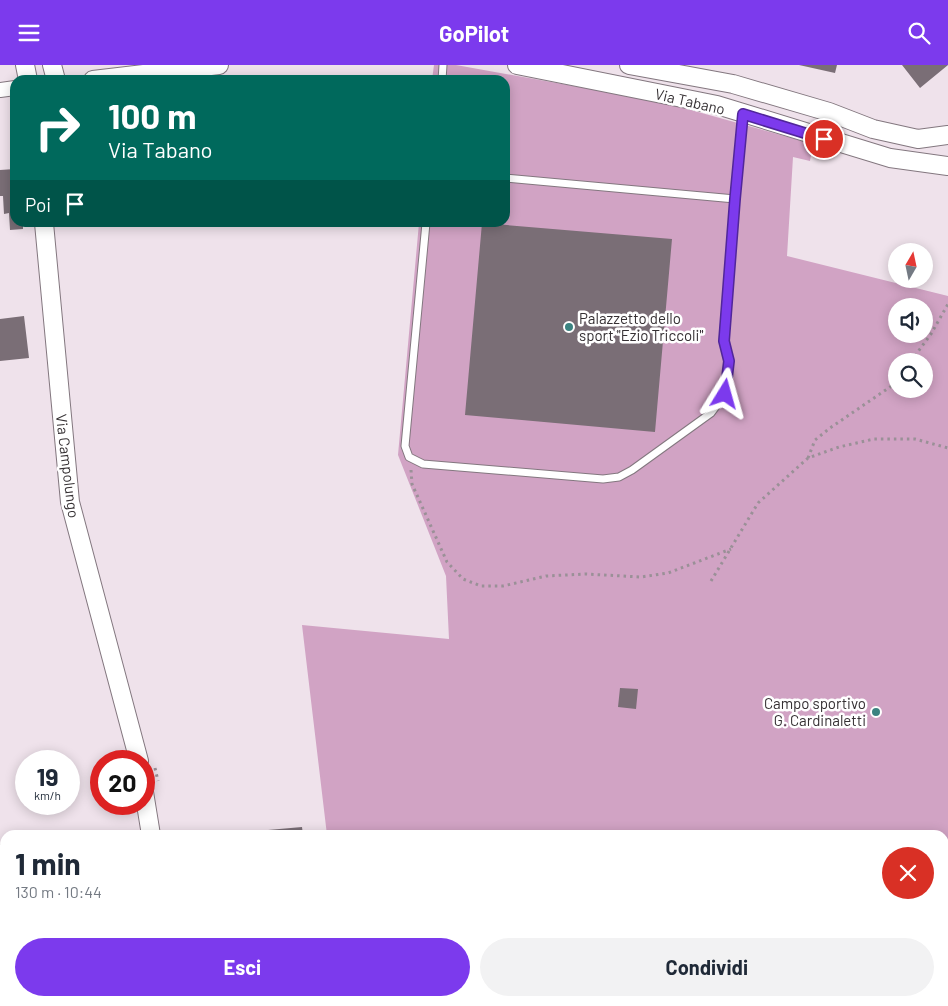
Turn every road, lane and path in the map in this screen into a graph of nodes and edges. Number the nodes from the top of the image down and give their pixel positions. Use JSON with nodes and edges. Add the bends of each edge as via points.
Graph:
{"nodes":[{"id":1,"x":219,"y":65,"type":"edge"},
{"id":2,"x":516,"y":65,"type":"edge"},
{"id":3,"x":629,"y":65,"type":"edge"},
{"id":4,"x":135,"y":75,"type":"edge"},
{"id":5,"x":743,"y":114,"type":"junction"},
{"id":6,"x":948,"y":135,"type":"edge"},
{"id":7,"x":948,"y":166,"type":"edge"},
{"id":8,"x":510,"y":178,"type":"edge"},
{"id":9,"x":735,"y":199,"type":"junction"},
{"id":10,"x":44,"y":227,"type":"edge"},
{"id":11,"x":426,"y":227,"type":"edge"},
{"id":12,"x":948,"y":304,"type":"edge"},
{"id":13,"x":917,"y":353,"type":"edge"},
{"id":14,"x":888,"y":388,"type":"edge"},
{"id":15,"x":948,"y":448,"type":"edge"},
{"id":16,"x":409,"y":457,"type":"junction"},
{"id":17,"x":808,"y":458,"type":"junction"},
{"id":18,"x":731,"y":549,"type":"junction"},
{"id":19,"x":712,"y":581,"type":"dead end"},
{"id":20,"x":142,"y":750,"type":"edge"},
{"id":21,"x":151,"y":815,"type":"edge"},
{"id":22,"x":151,"y":830,"type":"edge"}],
"edges":[{"from":1,"to":4,"type":"street"},
{"from":2,"to":5,"type":"street","name":"Via Tabano","via":[[717,105]]},
{"from":3,"to":6,"type":"street","name":"Via Tabano","via":[[732,84],[829,112],[874,129],[918,139]]},
{"from":5,"to":7,"type":"street","name":"Via Tabano","via":[[890,159]]},
{"from":5,"to":9,"type":"lane"},
{"from":8,"to":9,"type":"lane"},
{"from":9,"to":16,"type":"lane","via":[[724,341],[729,361],[725,394],[711,413],[619,477],[603,479],[423,464]]},
{"from":10,"to":20,"type":"street","name":"Via Campolungo","via":[[70,502]]},
{"from":11,"to":16,"type":"lane","via":[[405,446]]},
{"from":12,"to":13,"type":"path"},
{"from":14,"to":17,"type":"path","via":[[830,428],[816,441]]},
{"from":15,"to":17,"type":"path","via":[[915,439],[874,439]]},
{"from":16,"to":18,"type":"path","via":[[412,483],[447,562],[463,579],[481,587],[504,586],[546,576],[642,577],[668,573]]},
{"from":17,"to":18,"type":"path","via":[[758,503]]},
{"from":18,"to":19,"type":"path"},
{"from":21,"to":22,"type":"street"}]}
